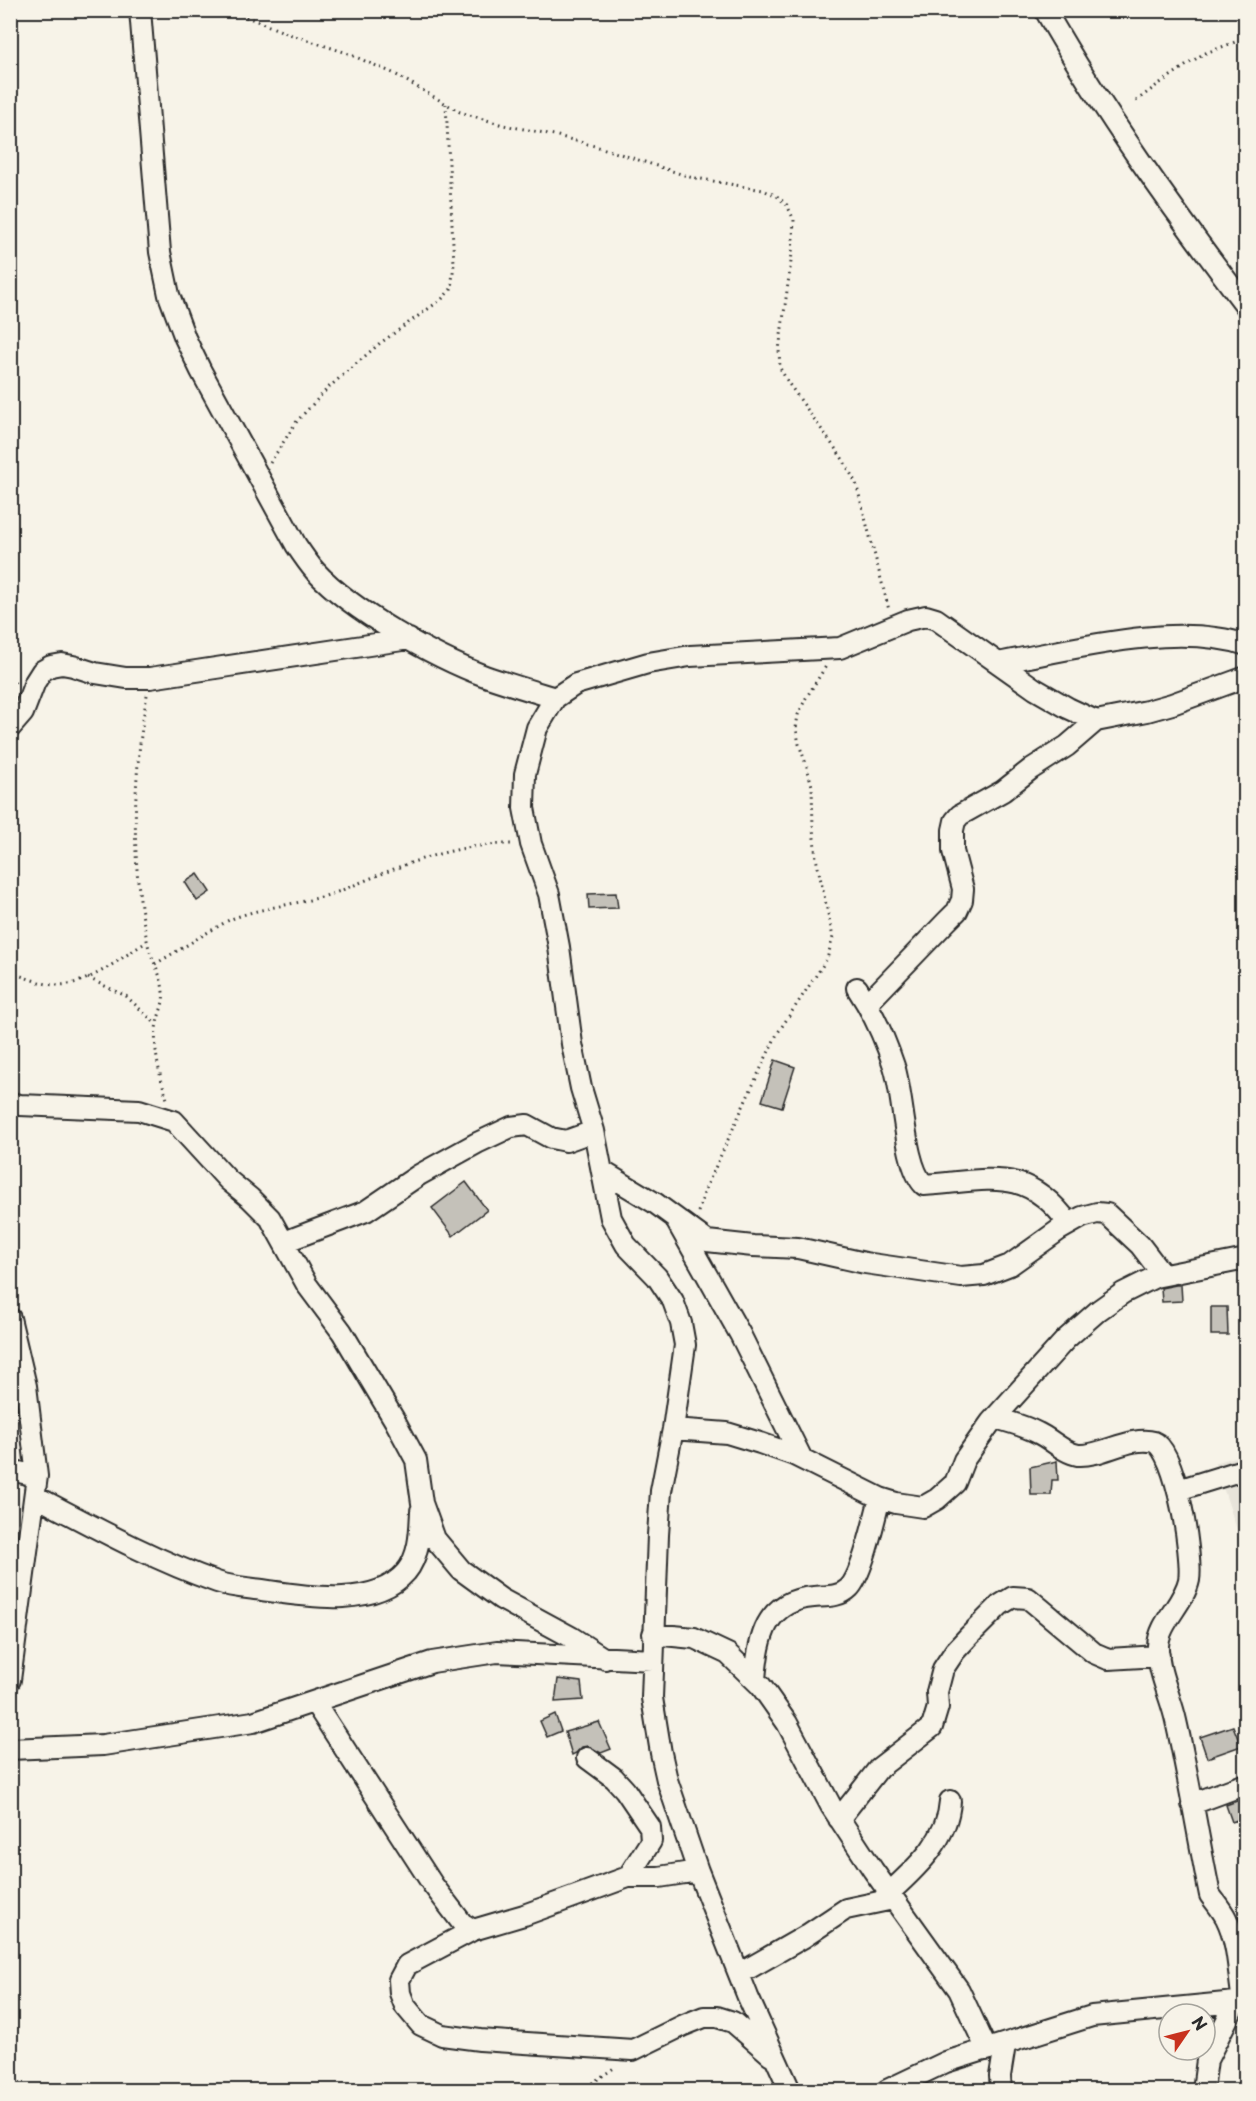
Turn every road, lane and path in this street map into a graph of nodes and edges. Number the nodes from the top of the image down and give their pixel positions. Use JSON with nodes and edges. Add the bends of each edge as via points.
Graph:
{"nodes":[{"id":1,"x":140,"y":10,"type":"edge"},
{"id":2,"x":1045,"y":10,"type":"edge"},
{"id":3,"x":231,"y":11,"type":"edge"},
{"id":4,"x":1245,"y":38,"type":"edge"},
{"id":5,"x":1136,"y":101,"type":"dead end"},
{"id":6,"x":446,"y":104,"type":"junction"},
{"id":7,"x":1245,"y":306,"type":"edge"},
{"id":8,"x":260,"y":478,"type":"junction"},
{"id":9,"x":893,"y":626,"type":"junction"},
{"id":10,"x":409,"y":639,"type":"junction"},
{"id":11,"x":1245,"y":645,"type":"edge"},
{"id":12,"x":840,"y":648,"type":"junction"},
{"id":13,"x":998,"y":663,"type":"junction"},
{"id":14,"x":1245,"y":676,"type":"edge"},
{"id":15,"x":150,"y":678,"type":"junction"},
{"id":16,"x":555,"y":698,"type":"junction"},
{"id":17,"x":1096,"y":721,"type":"junction"},
{"id":18,"x":10,"y":728,"type":"edge"},
{"id":19,"x":531,"y":844,"type":"junction"},
{"id":20,"x":147,"y":942,"type":"junction"},
{"id":21,"x":155,"y":965,"type":"junction"},
{"id":22,"x":10,"y":972,"type":"edge"},
{"id":23,"x":88,"y":978,"type":"junction"},
{"id":24,"x":156,"y":1024,"type":"junction"},
{"id":25,"x":14,"y":1102,"type":"edge"},
{"id":26,"x":174,"y":1121,"type":"junction"},
{"id":27,"x":594,"y":1131,"type":"junction"},
{"id":28,"x":602,"y":1171,"type":"junction"},
{"id":29,"x":674,"y":1217,"type":"junction"},
{"id":30,"x":1069,"y":1224,"type":"junction"},
{"id":31,"x":692,"y":1230,"type":"junction"},
{"id":32,"x":284,"y":1242,"type":"junction"},
{"id":33,"x":1245,"y":1259,"type":"edge"},
{"id":34,"x":1163,"y":1275,"type":"junction"},
{"id":35,"x":10,"y":1318,"type":"edge"},
{"id":36,"x":995,"y":1418,"type":"junction"},
{"id":37,"x":673,"y":1429,"type":"junction"},
{"id":38,"x":802,"y":1459,"type":"junction"},
{"id":39,"x":1245,"y":1468,"type":"edge"},
{"id":40,"x":10,"y":1470,"type":"edge"},
{"id":41,"x":37,"y":1476,"type":"junction"},
{"id":42,"x":1178,"y":1490,"type":"junction"},
{"id":43,"x":35,"y":1496,"type":"junction"},
{"id":44,"x":880,"y":1498,"type":"junction"},
{"id":45,"x":422,"y":1503,"type":"junction"},
{"id":46,"x":653,"y":1634,"type":"junction"},
{"id":47,"x":1159,"y":1656,"type":"junction"},
{"id":48,"x":605,"y":1659,"type":"junction"},
{"id":49,"x":653,"y":1660,"type":"junction"},
{"id":50,"x":10,"y":1680,"type":"edge"},
{"id":51,"x":754,"y":1680,"type":"junction"},
{"id":52,"x":315,"y":1702,"type":"junction"},
{"id":53,"x":10,"y":1749,"type":"edge"},
{"id":54,"x":587,"y":1758,"type":"dead end"},
{"id":55,"x":1245,"y":1784,"type":"edge"},
{"id":56,"x":950,"y":1801,"type":"dead end"},
{"id":57,"x":1192,"y":1804,"type":"junction"},
{"id":58,"x":839,"y":1819,"type":"junction"},
{"id":59,"x":698,"y":1871,"type":"junction"},
{"id":60,"x":628,"y":1877,"type":"junction"},
{"id":61,"x":891,"y":1896,"type":"junction"},
{"id":62,"x":473,"y":1930,"type":"junction"},
{"id":63,"x":1239,"y":1936,"type":"edge"},
{"id":64,"x":739,"y":1974,"type":"junction"},
{"id":65,"x":1241,"y":2001,"type":"edge"},
{"id":66,"x":996,"y":2047,"type":"junction"},
{"id":67,"x":633,"y":2050,"type":"junction"},
{"id":68,"x":776,"y":2060,"type":"junction"},
{"id":69,"x":582,"y":2091,"type":"edge"},
{"id":70,"x":790,"y":2091,"type":"edge"},
{"id":71,"x":887,"y":2091,"type":"edge"},
{"id":72,"x":1001,"y":2091,"type":"edge"},
{"id":73,"x":1203,"y":2091,"type":"edge"}],
"edges":[{"from":1,"to":8,"type":"street","via":[[160,252],[169,295],[193,355]]},
{"from":2,"to":7,"type":"street","via":[[1144,167]]},
{"from":3,"to":6,"type":"path","via":[[393,73]]},
{"from":4,"to":5,"type":"path","via":[[1203,54]]},
{"from":6,"to":8,"type":"path","via":[[452,289],[328,388],[297,421]]},
{"from":6,"to":9,"type":"path","via":[[460,112],[592,146],[690,177],[764,190],[787,205],[794,220],[780,368],[856,483]]},
{"from":8,"to":10,"type":"street","via":[[314,570],[337,592]]},
{"from":9,"to":12,"type":"street"},
{"from":9,"to":13,"type":"street","via":[[917,617],[936,619]]},
{"from":10,"to":15,"type":"street"},
{"from":10,"to":16,"type":"street","via":[[484,676]]},
{"from":11,"to":13,"type":"street","via":[[1184,635],[1143,638]]},
{"from":12,"to":16,"type":"street","via":[[690,656],[648,663],[576,684]]},
{"from":12,"to":31,"type":"path","via":[[806,698],[796,728],[812,786],[816,858],[832,937],[827,958],[777,1034],[705,1190]]},
{"from":13,"to":17,"type":"street","via":[[1068,708]]},
{"from":14,"to":17,"type":"street","via":[[1147,711]]},
{"from":15,"to":18,"type":"street","via":[[51,666],[42,671],[23,713]]},
{"from":15,"to":20,"type":"path","via":[[141,728],[136,812],[136,870]]},
{"from":16,"to":19,"type":"street","via":[[537,728],[525,774],[524,808]]},
{"from":17,"to":30,"type":"street","via":[[1003,791],[960,815],[955,821],[953,851],[962,900],[952,917],[862,996],[895,1068],[912,1163],[924,1185],[1001,1179],[1030,1186],[1046,1197]]},
{"from":19,"to":21,"type":"path","via":[[463,848],[392,868],[304,902],[232,918]]},
{"from":19,"to":27,"type":"street","via":[[549,894],[572,1044]]},
{"from":20,"to":21,"type":"path"},
{"from":20,"to":23,"type":"path"},
{"from":21,"to":24,"type":"path","via":[[164,994]]},
{"from":22,"to":23,"type":"path","via":[[53,985]]},
{"from":23,"to":24,"type":"path","via":[[126,996]]},
{"from":24,"to":26,"type":"path","via":[[157,1055]]},
{"from":25,"to":26,"type":"street","via":[[139,1110]]},
{"from":26,"to":32,"type":"street","via":[[228,1180],[270,1218]]},
{"from":27,"to":28,"type":"street"},
{"from":27,"to":32,"type":"street","via":[[566,1142],[527,1125],[511,1127],[419,1175],[366,1211]]},
{"from":28,"to":29,"type":"street"},
{"from":28,"to":37,"type":"street","via":[[611,1218],[626,1245],[673,1300],[681,1323],[685,1345]]},
{"from":29,"to":31,"type":"street"},
{"from":29,"to":38,"type":"street","via":[[740,1334]]},
{"from":30,"to":31,"type":"street","via":[[1010,1265],[984,1275],[961,1277],[865,1263],[798,1248],[707,1241]]},
{"from":30,"to":34,"type":"street","via":[[1089,1215],[1107,1214],[1140,1245]]},
{"from":32,"to":45,"type":"street","via":[[416,1460]]},
{"from":33,"to":34,"type":"street"},
{"from":34,"to":36,"type":"street","via":[[1123,1293],[1099,1310],[1066,1339]]},
{"from":35,"to":41,"type":"street","via":[[26,1386]]},
{"from":36,"to":42,"type":"street","via":[[1038,1432],[1077,1455],[1154,1442],[1161,1448]]},
{"from":36,"to":44,"type":"street","via":[[964,1460],[955,1483],[937,1499],[923,1507]]},
{"from":37,"to":38,"type":"street","via":[[727,1433]]},
{"from":37,"to":46,"type":"street","via":[[661,1491]]},
{"from":38,"to":44,"type":"street"},
{"from":39,"to":42,"type":"street"},
{"from":40,"to":41,"type":"street"},
{"from":41,"to":43,"type":"street"},
{"from":42,"to":47,"type":"street","via":[[1189,1580],[1162,1632]]},
{"from":43,"to":45,"type":"street","via":[[220,1584],[306,1596],[354,1596],[387,1587],[407,1571],[419,1546]]},
{"from":43,"to":50,"type":"street"},
{"from":44,"to":51,"type":"street","via":[[854,1582],[838,1595],[810,1597],[781,1606],[763,1635]]},
{"from":45,"to":48,"type":"street","via":[[435,1539],[461,1570],[501,1599]]},
{"from":46,"to":49,"type":"street"},
{"from":46,"to":51,"type":"street","via":[[694,1638],[728,1654]]},
{"from":47,"to":57,"type":"street"},
{"from":47,"to":58,"type":"street","via":[[1108,1659],[1094,1653],[1028,1598],[1013,1597],[969,1636],[943,1669],[932,1727],[879,1768]]},
{"from":48,"to":49,"type":"street"},
{"from":48,"to":52,"type":"street","via":[[497,1652],[432,1662]]},
{"from":49,"to":59,"type":"street","via":[[652,1698],[667,1780]]},
{"from":51,"to":58,"type":"street","via":[[787,1723]]},
{"from":52,"to":53,"type":"street","via":[[253,1722],[189,1732],[102,1745]]},
{"from":52,"to":62,"type":"street","via":[[433,1885],[462,1923]]},
{"from":54,"to":60,"type":"street","via":[[626,1790],[650,1827],[651,1841]]},
{"from":55,"to":57,"type":"street"},
{"from":56,"to":61,"type":"street","via":[[942,1835]]},
{"from":57,"to":63,"type":"street","via":[[1210,1895]]},
{"from":58,"to":61,"type":"street"},
{"from":59,"to":60,"type":"street"},
{"from":59,"to":64,"type":"street"},
{"from":60,"to":62,"type":"street"},
{"from":61,"to":64,"type":"street","via":[[846,1910]]},
{"from":61,"to":66,"type":"street"},
{"from":62,"to":67,"type":"street","via":[[407,1965],[399,1980],[400,1993],[421,2025],[442,2035],[480,2040]]},
{"from":63,"to":65,"type":"street"},
{"from":64,"to":68,"type":"street"},
{"from":65,"to":66,"type":"street","via":[[1092,2016]]},
{"from":65,"to":73,"type":"street","via":[[1208,2060]]},
{"from":66,"to":71,"type":"street","via":[[946,2062]]},
{"from":66,"to":72,"type":"street"},
{"from":67,"to":68,"type":"street","via":[[704,2017],[717,2017],[733,2022]]},
{"from":67,"to":69,"type":"path"},
{"from":68,"to":70,"type":"street"}]}
